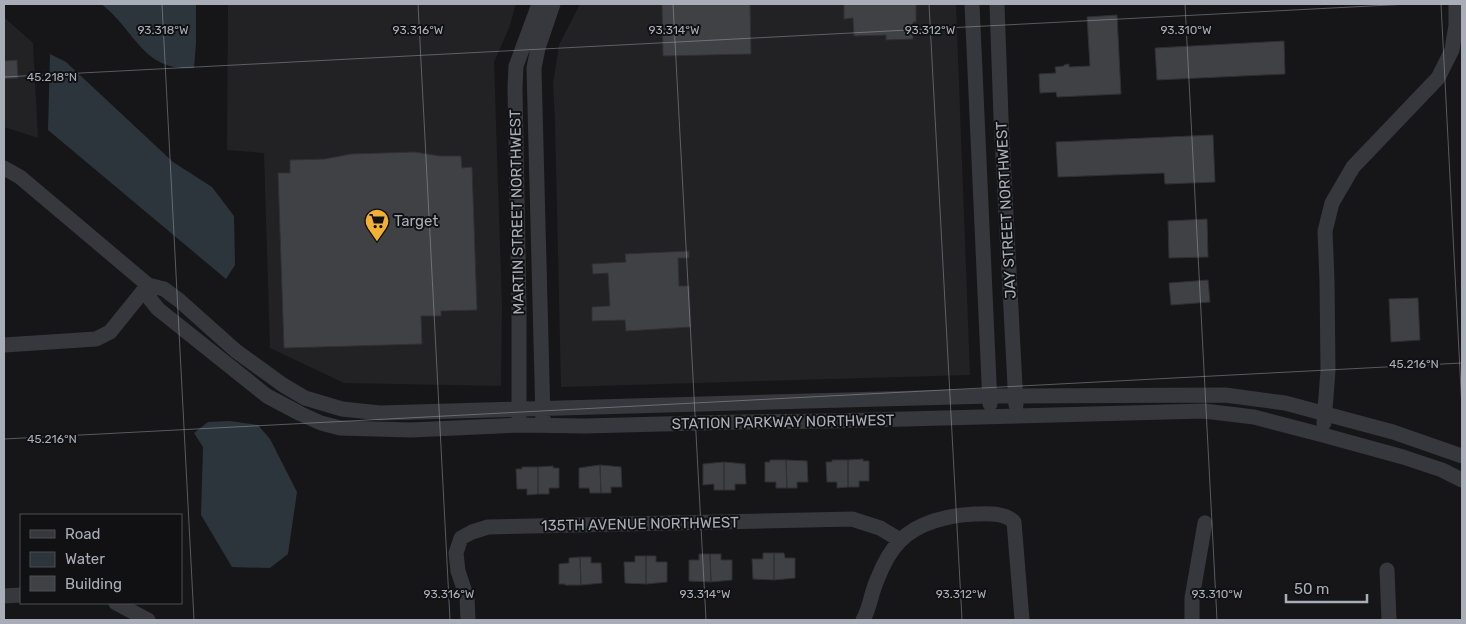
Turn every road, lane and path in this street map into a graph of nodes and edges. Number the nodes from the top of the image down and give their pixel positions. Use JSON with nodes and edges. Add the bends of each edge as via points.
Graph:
{"nodes":[{"id":1,"x":539,"y":4,"type":"edge"},
{"id":2,"x":553,"y":4,"type":"edge"},
{"id":3,"x":972,"y":4,"type":"edge"},
{"id":4,"x":997,"y":4,"type":"edge"},
{"id":5,"x":1456,"y":4,"type":"edge"},
{"id":6,"x":4,"y":168,"type":"edge"},
{"id":7,"x":148,"y":285,"type":"junction"},
{"id":8,"x":4,"y":345,"type":"edge"},
{"id":9,"x":990,"y":396,"type":"junction"},
{"id":10,"x":1015,"y":396,"type":"junction"},
{"id":11,"x":519,"y":409,"type":"junction"},
{"id":12,"x":542,"y":409,"type":"junction"},
{"id":13,"x":410,"y":412,"type":"junction"},
{"id":14,"x":1324,"y":414,"type":"junction"},
{"id":15,"x":991,"y":417,"type":"junction"},
{"id":16,"x":1018,"y":417,"type":"junction"},
{"id":17,"x":519,"y":425,"type":"junction"},
{"id":18,"x":543,"y":425,"type":"junction"},
{"id":19,"x":411,"y":430,"type":"junction"},
{"id":20,"x":1323,"y":435,"type":"junction"},
{"id":21,"x":1462,"y":456,"type":"edge"},
{"id":22,"x":1462,"y":480,"type":"edge"},
{"id":23,"x":1205,"y":523,"type":"dead end"},
{"id":24,"x":900,"y":540,"type":"junction"},
{"id":25,"x":1387,"y":570,"type":"dead end"},
{"id":26,"x":20,"y":595,"type":"edge"},
{"id":27,"x":4,"y":596,"type":"edge"},
{"id":28,"x":118,"y":604,"type":"edge"},
{"id":29,"x":148,"y":620,"type":"edge"},
{"id":30,"x":468,"y":620,"type":"edge"},
{"id":31,"x":863,"y":620,"type":"edge"},
{"id":32,"x":1022,"y":620,"type":"edge"},
{"id":33,"x":1192,"y":620,"type":"edge"},
{"id":34,"x":1389,"y":620,"type":"edge"}],
"edges":[{"from":1,"to":11,"type":"street","name":"MARTIN STREET NORTHWEST","via":[[516,66],[514,87]]},
{"from":2,"to":12,"type":"street","name":"MARTIN STREET NORTHWEST","via":[[534,68]]},
{"from":3,"to":9,"type":"street","name":"JAY STREET NORTHWEST"},
{"from":4,"to":10,"type":"street","name":"JAY STREET NORTHWEST"},
{"from":5,"to":14,"type":"street","via":[[1452,50],[1438,78],[1353,167],[1332,203],[1325,232],[1328,370]]},
{"from":6,"to":7,"type":"street","name":"STATION PARKWAY NORTHWEST","via":[[20,177]]},
{"from":7,"to":8,"type":"street","via":[[110,332],[96,340]]},
{"from":7,"to":13,"type":"street","name":"STATION PARKWAY NORTHWEST","via":[[164,289],[236,351],[305,398],[342,409]]},
{"from":7,"to":19,"type":"street","name":"STATION PARKWAY NORTHWEST","via":[[150,299],[158,309],[276,401],[321,423],[340,428]]},
{"from":9,"to":10,"type":"street","name":"STATION PARKWAY NORTHWEST"},
{"from":9,"to":12,"type":"street","name":"STATION PARKWAY NORTHWEST"},
{"from":9,"to":15,"type":"street","name":"JAY STREET NORTHWEST"},
{"from":10,"to":14,"type":"street","name":"STATION PARKWAY NORTHWEST","via":[[1225,394],[1284,403]]},
{"from":10,"to":16,"type":"street","name":"JAY STREET NORTHWEST"},
{"from":11,"to":12,"type":"street","name":"STATION PARKWAY NORTHWEST"},
{"from":11,"to":13,"type":"street","name":"STATION PARKWAY NORTHWEST"},
{"from":11,"to":17,"type":"street","name":"MARTIN STREET NORTHWEST"},
{"from":12,"to":18,"type":"street","name":"MARTIN STREET NORTHWEST"},
{"from":13,"to":19,"type":"street"},
{"from":14,"to":20,"type":"street"},
{"from":14,"to":21,"type":"street","name":"STATION PARKWAY NORTHWEST","via":[[1393,432]]},
{"from":15,"to":16,"type":"street","name":"STATION PARKWAY NORTHWEST"},
{"from":15,"to":18,"type":"street","name":"STATION PARKWAY NORTHWEST"},
{"from":16,"to":20,"type":"street","name":"STATION PARKWAY NORTHWEST","via":[[1204,411],[1254,417]]},
{"from":17,"to":18,"type":"street","name":"STATION PARKWAY NORTHWEST"},
{"from":17,"to":19,"type":"street","name":"STATION PARKWAY NORTHWEST"},
{"from":20,"to":22,"type":"street","name":"STATION PARKWAY NORTHWEST","via":[[1403,457]]},
{"from":23,"to":33,"type":"street","via":[[1192,598]]},
{"from":24,"to":30,"type":"street","name":"135TH AVENUE NORTHWEST","via":[[880,528],[852,519],[488,526],[461,538],[456,553],[458,571],[468,598]]},
{"from":24,"to":31,"type":"street","via":[[877,580]]},
{"from":24,"to":32,"type":"street","via":[[919,527],[966,514],[996,514],[1011,519],[1014,522]]},
{"from":25,"to":34,"type":"street"},
{"from":26,"to":27,"type":"street"},
{"from":28,"to":29,"type":"street"}]}
